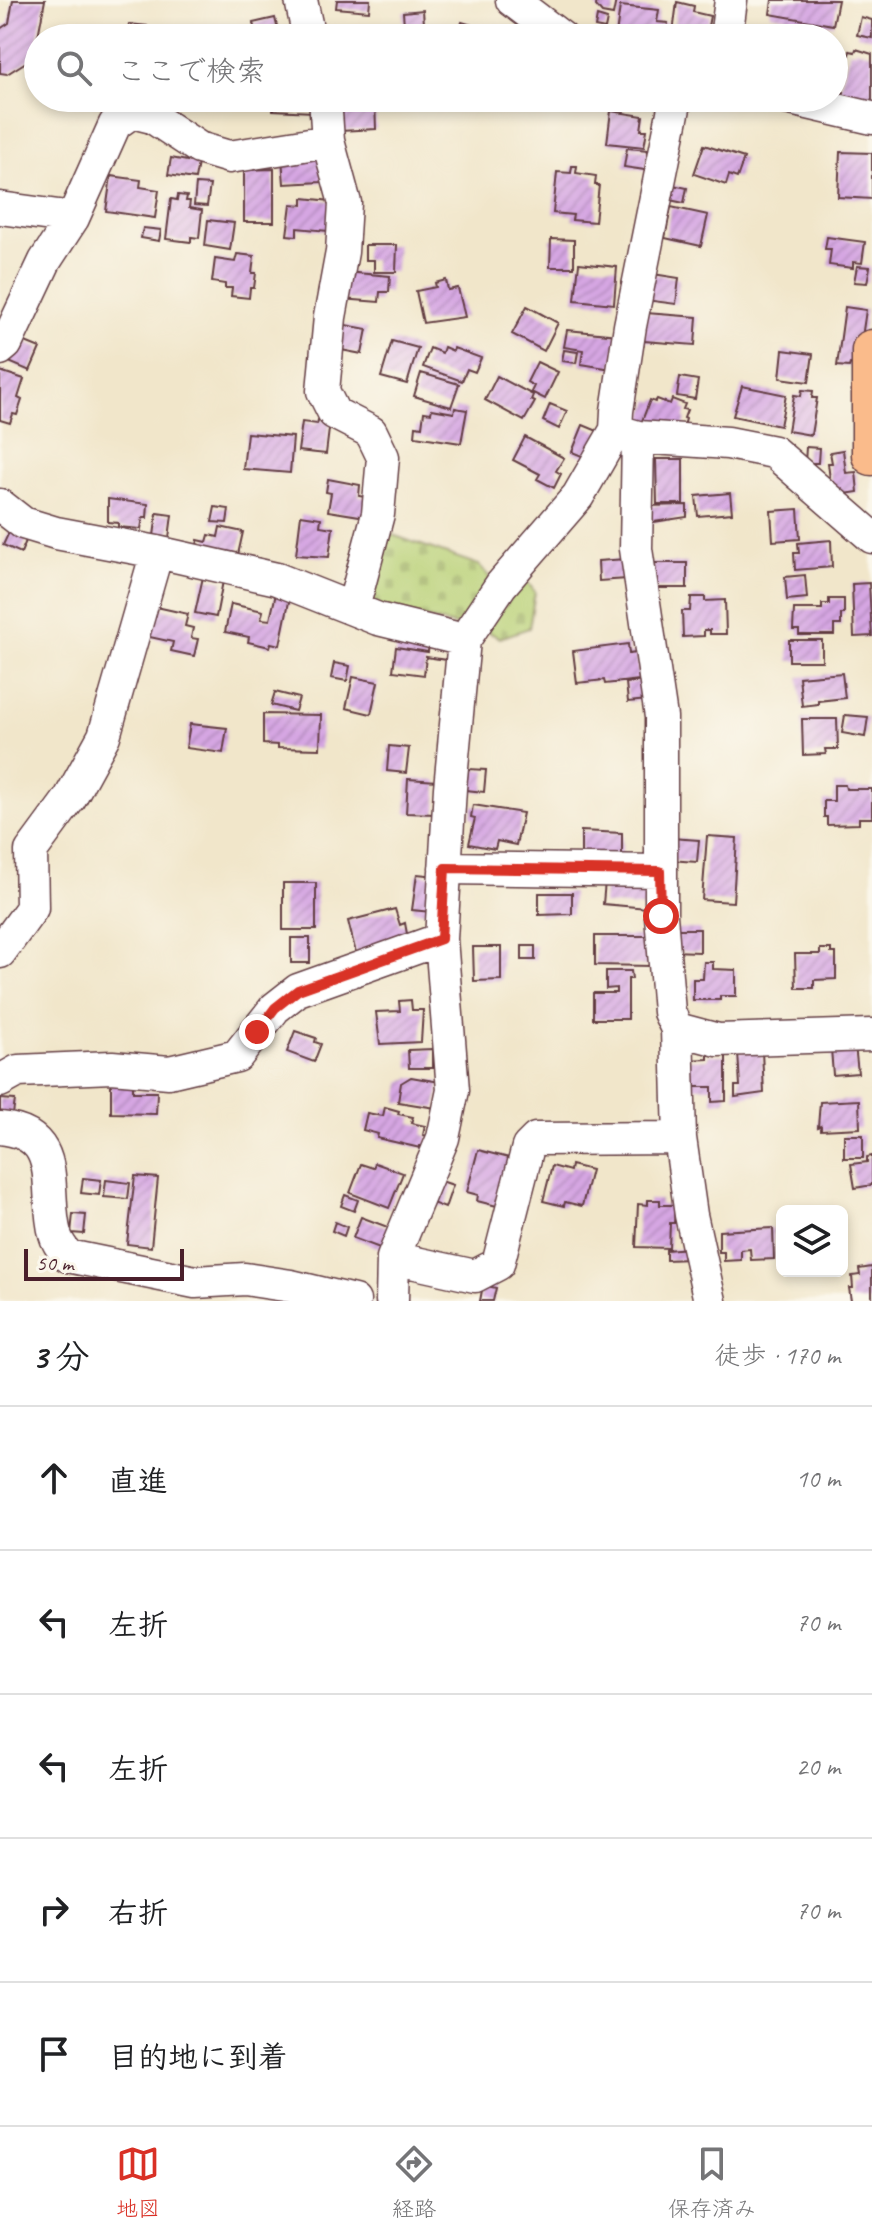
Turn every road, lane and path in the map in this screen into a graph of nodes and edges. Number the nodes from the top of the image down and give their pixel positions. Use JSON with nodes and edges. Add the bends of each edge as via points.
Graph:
{"nodes":[{"id":1,"x":301,"y":0,"type":"edge"},
{"id":2,"x":512,"y":0,"type":"edge"},
{"id":3,"x":731,"y":0,"type":"edge"},
{"id":4,"x":306,"y":24,"type":"edge"},
{"id":5,"x":544,"y":24,"type":"edge"},
{"id":6,"x":728,"y":24,"type":"edge"},
{"id":7,"x":326,"y":112,"type":"edge"},
{"id":8,"x":673,"y":112,"type":"edge"},
{"id":9,"x":846,"y":112,"type":"edge"},
{"id":10,"x":872,"y":118,"type":"edge"},
{"id":11,"x":328,"y":141,"type":"junction"},
{"id":12,"x":0,"y":208,"type":"edge"},
{"id":13,"x":73,"y":218,"type":"junction"},
{"id":14,"x":0,"y":349,"type":"edge"},
{"id":15,"x":872,"y":350,"type":"edge"},
{"id":16,"x":627,"y":434,"type":"junction"},
{"id":17,"x":872,"y":455,"type":"edge"},
{"id":18,"x":0,"y":505,"type":"edge"},
{"id":19,"x":872,"y":537,"type":"edge"},
{"id":20,"x":157,"y":552,"type":"junction"},
{"id":21,"x":353,"y":608,"type":"junction"},
{"id":22,"x":464,"y":640,"type":"junction"},
{"id":23,"x":445,"y":868,"type":"junction"},
{"id":24,"x":660,"y":871,"type":"junction"},
{"id":25,"x":441,"y":939,"type":"junction"},
{"id":26,"x":0,"y":952,"type":"edge"},
{"id":27,"x":677,"y":1029,"type":"junction"},
{"id":28,"x":872,"y":1035,"type":"edge"},
{"id":29,"x":0,"y":1081,"type":"edge"},
{"id":30,"x":0,"y":1128,"type":"edge"},
{"id":31,"x":680,"y":1138,"type":"junction"},
{"id":32,"x":393,"y":1258,"type":"junction"},
{"id":33,"x":354,"y":1301,"type":"edge"},
{"id":34,"x":392,"y":1301,"type":"edge"},
{"id":35,"x":710,"y":1301,"type":"edge"}],
"edges":[{"from":1,"to":4,"type":"street"},
{"from":2,"to":5,"type":"street"},
{"from":3,"to":6,"type":"street"},
{"from":7,"to":11,"type":"street"},
{"from":8,"to":16,"type":"street","via":[[617,411]]},
{"from":9,"to":10,"type":"street"},
{"from":11,"to":13,"type":"street","via":[[229,157],[199,148],[152,117],[132,112],[115,124]]},
{"from":11,"to":21,"type":"street","via":[[345,203],[323,391],[334,413],[371,432],[383,457],[378,514]]},
{"from":12,"to":13,"type":"street"},
{"from":13,"to":14,"type":"street"},
{"from":15,"to":17,"type":"main road"},
{"from":16,"to":19,"type":"street","via":[[774,452]]},
{"from":16,"to":22,"type":"street","via":[[501,585]]},
{"from":16,"to":24,"type":"street","via":[[636,549],[661,717]]},
{"from":18,"to":20,"type":"street","via":[[23,523],[56,533]]},
{"from":20,"to":21,"type":"street","via":[[277,579]]},
{"from":20,"to":26,"type":"street","via":[[104,736],[70,798],[31,851],[32,908]]},
{"from":21,"to":22,"type":"street"},
{"from":22,"to":23,"type":"street"},
{"from":23,"to":24,"type":"street"},
{"from":23,"to":25,"type":"street"},
{"from":24,"to":27,"type":"street","via":[[669,1012]]},
{"from":25,"to":29,"type":"street","via":[[298,990],[275,1008],[237,1056],[169,1072],[112,1067],[18,1071]]},
{"from":25,"to":32,"type":"street","via":[[453,1090],[443,1138]]},
{"from":27,"to":28,"type":"street","via":[[718,1040]]},
{"from":27,"to":31,"type":"street"},
{"from":30,"to":33,"type":"street","via":[[16,1130],[39,1145],[49,1166],[55,1235],[68,1256],[195,1282],[245,1279]]},
{"from":31,"to":32,"type":"street","via":[[536,1139],[528,1147],[498,1264],[475,1276]]},
{"from":31,"to":35,"type":"street"},
{"from":32,"to":34,"type":"street"}]}
